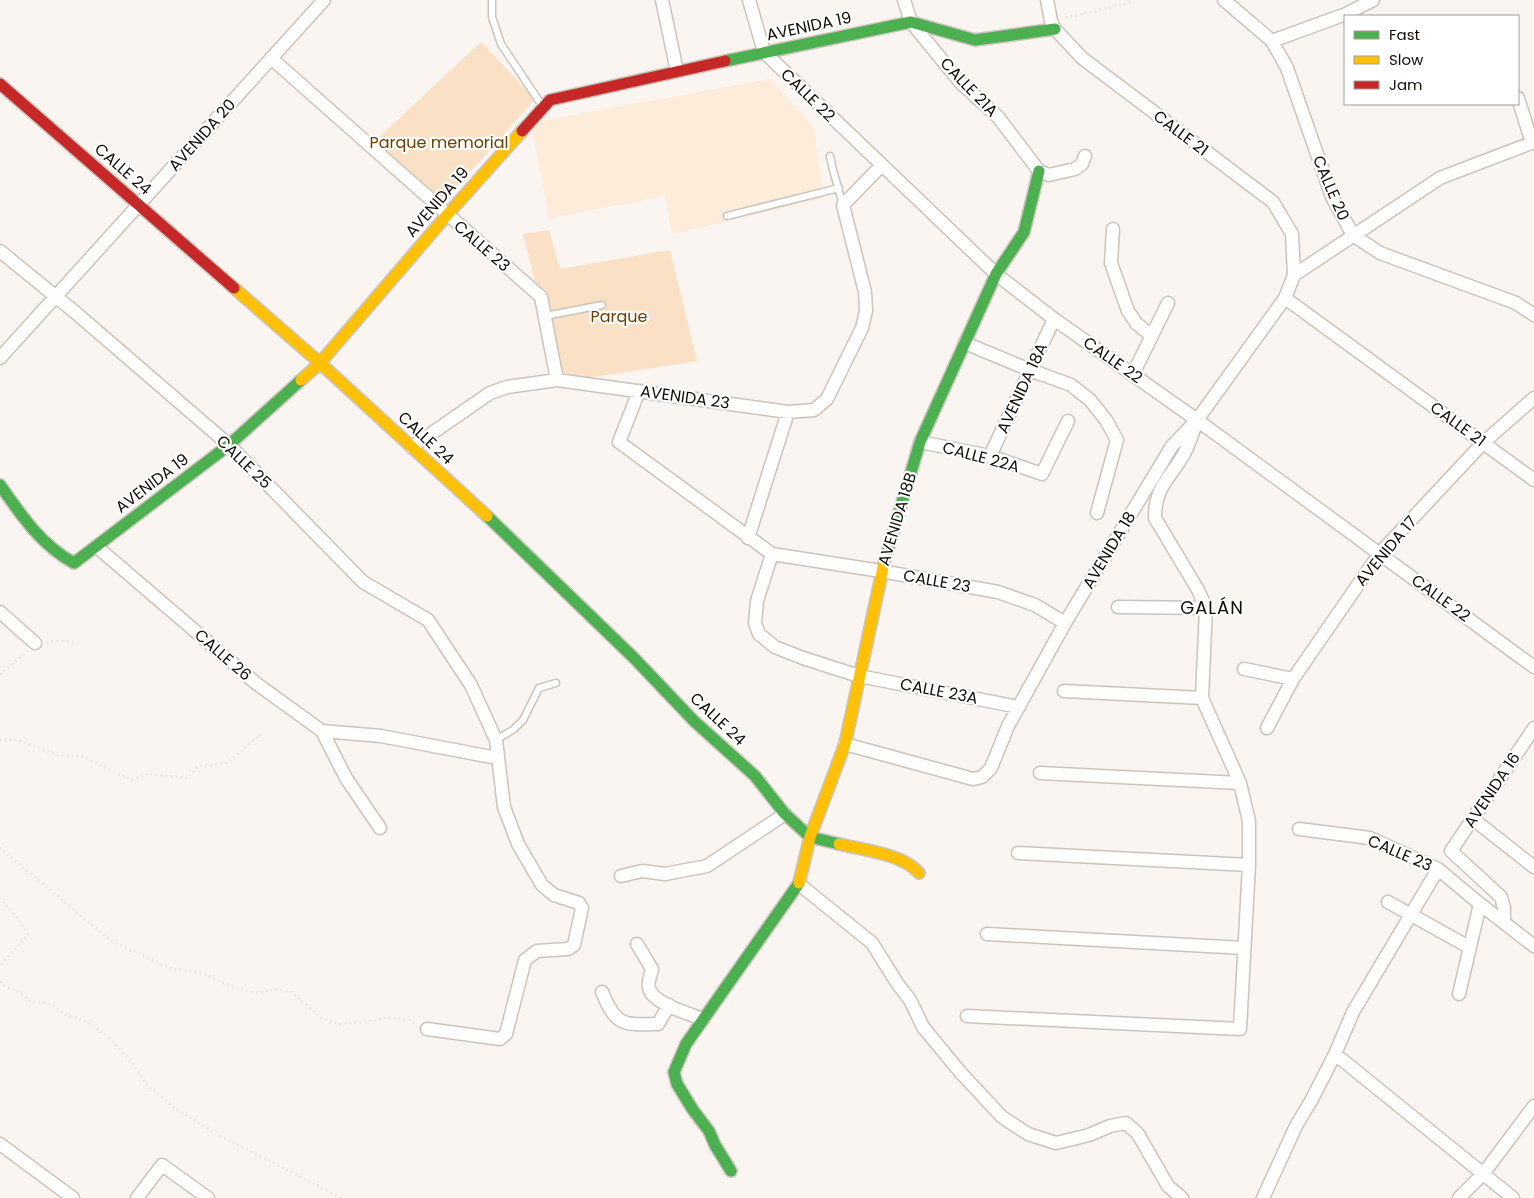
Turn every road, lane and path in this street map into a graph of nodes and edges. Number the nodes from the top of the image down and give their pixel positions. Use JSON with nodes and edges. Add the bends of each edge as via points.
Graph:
{"nodes":[{"id":1,"x":324,"y":0,"type":"edge"},
{"id":2,"x":492,"y":0,"type":"edge"},
{"id":3,"x":749,"y":0,"type":"edge"},
{"id":4,"x":904,"y":0,"type":"edge"},
{"id":5,"x":1048,"y":0,"type":"edge"},
{"id":6,"x":1132,"y":0,"type":"edge"},
{"id":7,"x":1224,"y":0,"type":"edge"},
{"id":8,"x":1373,"y":0,"type":"edge"},
{"id":9,"x":666,"y":1,"type":"edge"},
{"id":10,"x":911,"y":22,"type":"junction"},
{"id":11,"x":1053,"y":25,"type":"junction"},
{"id":12,"x":1272,"y":41,"type":"junction"},
{"id":13,"x":764,"y":52,"type":"junction"},
{"id":14,"x":271,"y":58,"type":"junction"},
{"id":15,"x":678,"y":71,"type":"junction"},
{"id":16,"x":0,"y":84,"type":"edge"},
{"id":17,"x":1519,"y":101,"type":"edge"},
{"id":18,"x":543,"y":107,"type":"junction"},
{"id":19,"x":1533,"y":142,"type":"edge"},
{"id":20,"x":830,"y":156,"type":"dead end"},
{"id":21,"x":1085,"y":156,"type":"dead end"},
{"id":22,"x":882,"y":165,"type":"junction"},
{"id":23,"x":1039,"y":171,"type":"junction"},
{"id":24,"x":838,"y":188,"type":"junction"},
{"id":25,"x":140,"y":205,"type":"junction"},
{"id":26,"x":843,"y":205,"type":"junction"},
{"id":27,"x":447,"y":215,"type":"junction"},
{"id":28,"x":727,"y":216,"type":"dead end"},
{"id":29,"x":1113,"y":229,"type":"dead end"},
{"id":30,"x":1353,"y":235,"type":"junction"},
{"id":31,"x":0,"y":251,"type":"edge"},
{"id":32,"x":996,"y":274,"type":"junction"},
{"id":33,"x":1294,"y":275,"type":"junction"},
{"id":34,"x":57,"y":297,"type":"junction"},
{"id":35,"x":1285,"y":298,"type":"junction"},
{"id":36,"x":1168,"y":302,"type":"dead end"},
{"id":37,"x":602,"y":305,"type":"dead end"},
{"id":38,"x":1534,"y":315,"type":"edge"},
{"id":39,"x":545,"y":316,"type":"junction"},
{"id":40,"x":1054,"y":319,"type":"junction"},
{"id":41,"x":1152,"y":336,"type":"junction"},
{"id":42,"x":965,"y":343,"type":"junction"},
{"id":43,"x":0,"y":358,"type":"edge"},
{"id":44,"x":320,"y":363,"type":"junction"},
{"id":45,"x":1030,"y":370,"type":"junction"},
{"id":46,"x":1133,"y":374,"type":"junction"},
{"id":47,"x":557,"y":380,"type":"junction"},
{"id":48,"x":639,"y":391,"type":"junction"},
{"id":49,"x":1534,"y":398,"type":"edge"},
{"id":50,"x":788,"y":412,"type":"junction"},
{"id":51,"x":1197,"y":420,"type":"junction"},
{"id":52,"x":1068,"y":421,"type":"dead end"},
{"id":53,"x":920,"y":442,"type":"junction"},
{"id":54,"x":1483,"y":443,"type":"junction"},
{"id":55,"x":229,"y":446,"type":"junction"},
{"id":56,"x":412,"y":447,"type":"junction"},
{"id":57,"x":990,"y":456,"type":"junction"},
{"id":58,"x":1534,"y":480,"type":"edge"},
{"id":59,"x":0,"y":485,"type":"edge"},
{"id":60,"x":1097,"y":513,"type":"dead end"},
{"id":61,"x":748,"y":538,"type":"junction"},
{"id":62,"x":97,"y":547,"type":"junction"},
{"id":63,"x":1380,"y":553,"type":"junction"},
{"id":64,"x":772,"y":554,"type":"junction"},
{"id":65,"x":881,"y":571,"type":"junction"},
{"id":66,"x":1118,"y":607,"type":"dead end"},
{"id":67,"x":1206,"y":608,"type":"junction"},
{"id":68,"x":0,"y":612,"type":"edge"},
{"id":69,"x":1065,"y":622,"type":"junction"},
{"id":70,"x":35,"y":643,"type":"junction"},
{"id":71,"x":79,"y":644,"type":"dead end"},
{"id":72,"x":1534,"y":667,"type":"edge"},
{"id":73,"x":1244,"y":669,"type":"dead end"},
{"id":74,"x":0,"y":674,"type":"edge"},
{"id":75,"x":859,"y":676,"type":"junction"},
{"id":76,"x":1293,"y":680,"type":"junction"},
{"id":77,"x":556,"y":683,"type":"dead end"},
{"id":78,"x":1064,"y":691,"type":"dead end"},
{"id":79,"x":1202,"y":698,"type":"junction"},
{"id":80,"x":1018,"y":706,"type":"junction"},
{"id":81,"x":1267,"y":728,"type":"dead end"},
{"id":82,"x":1534,"y":728,"type":"edge"},
{"id":83,"x":322,"y":731,"type":"junction"},
{"id":84,"x":261,"y":734,"type":"dead end"},
{"id":85,"x":0,"y":740,"type":"edge"},
{"id":86,"x":496,"y":740,"type":"junction"},
{"id":87,"x":845,"y":744,"type":"junction"},
{"id":88,"x":498,"y":758,"type":"junction"},
{"id":89,"x":1040,"y":773,"type":"dead end"},
{"id":90,"x":1240,"y":783,"type":"junction"},
{"id":91,"x":785,"y":814,"type":"junction"},
{"id":92,"x":1473,"y":819,"type":"junction"},
{"id":93,"x":380,"y":828,"type":"dead end"},
{"id":94,"x":1300,"y":829,"type":"dead end"},
{"id":95,"x":810,"y":837,"type":"junction"},
{"id":96,"x":0,"y":848,"type":"edge"},
{"id":97,"x":1018,"y":853,"type":"dead end"},
{"id":98,"x":1249,"y":865,"type":"junction"},
{"id":99,"x":1534,"y":867,"type":"edge"},
{"id":100,"x":1438,"y":869,"type":"junction"},
{"id":101,"x":919,"y":873,"type":"dead end"},
{"id":102,"x":621,"y":876,"type":"dead end"},
{"id":103,"x":798,"y":884,"type":"junction"},
{"id":104,"x":0,"y":898,"type":"edge"},
{"id":105,"x":1388,"y":902,"type":"dead end"},
{"id":106,"x":1480,"y":904,"type":"junction"},
{"id":107,"x":1411,"y":915,"type":"junction"},
{"id":108,"x":1504,"y":921,"type":"junction"},
{"id":109,"x":987,"y":934,"type":"dead end"},
{"id":110,"x":637,"y":944,"type":"dead end"},
{"id":111,"x":1534,"y":946,"type":"edge"},
{"id":112,"x":1469,"y":947,"type":"junction"},
{"id":113,"x":1244,"y":948,"type":"junction"},
{"id":114,"x":0,"y":966,"type":"edge"},
{"id":115,"x":0,"y":982,"type":"edge"},
{"id":116,"x":602,"y":992,"type":"dead end"},
{"id":117,"x":1459,"y":994,"type":"dead end"},
{"id":118,"x":668,"y":1006,"type":"junction"},
{"id":119,"x":967,"y":1016,"type":"dead end"},
{"id":120,"x":702,"y":1019,"type":"junction"},
{"id":121,"x":427,"y":1029,"type":"joint"},
{"id":122,"x":1335,"y":1054,"type":"junction"},
{"id":123,"x":1534,"y":1106,"type":"edge"},
{"id":124,"x":0,"y":1144,"type":"edge"},
{"id":125,"x":731,"y":1171,"type":"dead end"},
{"id":126,"x":1483,"y":1174,"type":"junction"},
{"id":127,"x":73,"y":1198,"type":"edge"},
{"id":128,"x":137,"y":1198,"type":"edge"},
{"id":129,"x":208,"y":1198,"type":"edge"},
{"id":130,"x":341,"y":1198,"type":"edge"},
{"id":131,"x":1182,"y":1198,"type":"edge"},
{"id":132,"x":1263,"y":1198,"type":"edge"},
{"id":133,"x":1459,"y":1198,"type":"edge"},
{"id":134,"x":1513,"y":1198,"type":"edge"}],
"edges":[{"from":1,"to":14,"type":"street","name":"AVENIDA 20"},
{"from":2,"to":18,"type":"lane","via":[[492,17],[501,44]]},
{"from":3,"to":13,"type":"street"},
{"from":4,"to":10,"type":"street","name":"CALLE 21A"},
{"from":5,"to":11,"type":"street"},
{"from":6,"to":11,"type":"path"},
{"from":7,"to":12,"type":"street","name":"CALLE 20"},
{"from":8,"to":12,"type":"street","via":[[1346,14]]},
{"from":9,"to":15,"type":"street"},
{"from":10,"to":11,"type":"street","name":"AVENIDA 19","via":[[975,40]]},
{"from":10,"to":13,"type":"street","name":"AVENIDA 19"},
{"from":10,"to":23,"type":"street","name":"CALLE 21A","via":[[960,82],[998,117]]},
{"from":11,"to":33,"type":"street","name":"CALLE 21","via":[[1082,58],[1273,202],[1292,234]]},
{"from":12,"to":30,"type":"street","name":"CALLE 20","via":[[1287,68],[1332,197]]},
{"from":13,"to":15,"type":"street","name":"AVENIDA 19"},
{"from":13,"to":22,"type":"street","name":"CALLE 22"},
{"from":14,"to":25,"type":"street","name":"AVENIDA 20"},
{"from":14,"to":27,"type":"street","name":"CALLE 23"},
{"from":15,"to":18,"type":"street","name":"AVENIDA 19","via":[[550,100]]},
{"from":16,"to":25,"type":"street","name":"CALLE 24"},
{"from":17,"to":19,"type":"street"},
{"from":18,"to":27,"type":"street","name":"AVENIDA 19"},
{"from":19,"to":30,"type":"street","via":[[1440,178]]},
{"from":20,"to":24,"type":"lane"},
{"from":21,"to":23,"type":"street","via":[[1075,169],[1049,176]]},
{"from":22,"to":26,"type":"street"},
{"from":22,"to":32,"type":"street","name":"CALLE 22"},
{"from":23,"to":32,"type":"street","name":"AVENIDA 18B","via":[[1024,232]]},
{"from":24,"to":26,"type":"lane"},
{"from":24,"to":28,"type":"lane"},
{"from":25,"to":34,"type":"street","name":"AVENIDA 20"},
{"from":25,"to":44,"type":"street","name":"CALLE 24"},
{"from":26,"to":50,"type":"street","name":"AVENIDA 23","via":[[865,292],[866,311],[862,328],[826,399],[814,410]]},
{"from":27,"to":39,"type":"street","name":"CALLE 23","via":[[541,297]]},
{"from":27,"to":44,"type":"street","name":"AVENIDA 19"},
{"from":29,"to":41,"type":"street","via":[[1111,263],[1128,311],[1137,324]]},
{"from":30,"to":33,"type":"street"},
{"from":30,"to":38,"type":"street","name":"CALLE 20","via":[[1380,253],[1516,303]]},
{"from":31,"to":34,"type":"street","name":"CALLE 25"},
{"from":32,"to":40,"type":"street","name":"CALLE 22"},
{"from":32,"to":42,"type":"street","name":"AVENIDA 18B"},
{"from":33,"to":35,"type":"street","name":"AVENIDA 18"},
{"from":34,"to":43,"type":"street","name":"AVENIDA 20"},
{"from":34,"to":55,"type":"street","name":"CALLE 25"},
{"from":35,"to":51,"type":"street","name":"AVENIDA 18"},
{"from":35,"to":54,"type":"street","name":"CALLE 21"},
{"from":36,"to":41,"type":"street"},
{"from":37,"to":39,"type":"lane"},
{"from":39,"to":47,"type":"street","name":"CALLE 23"},
{"from":40,"to":45,"type":"street","name":"AVENIDA 18A"},
{"from":40,"to":46,"type":"street","name":"CALLE 22"},
{"from":41,"to":46,"type":"street"},
{"from":42,"to":45,"type":"street"},
{"from":42,"to":53,"type":"street","name":"AVENIDA 18B"},
{"from":44,"to":55,"type":"street","name":"AVENIDA 19"},
{"from":44,"to":56,"type":"street","name":"CALLE 24"},
{"from":45,"to":57,"type":"street","name":"AVENIDA 18A"},
{"from":45,"to":60,"type":"street","via":[[1071,384],[1090,400],[1117,440]]},
{"from":46,"to":51,"type":"street","name":"CALLE 22"},
{"from":47,"to":48,"type":"street","name":"AVENIDA 23"},
{"from":47,"to":56,"type":"street","name":"AVENIDA 23","via":[[507,387],[490,393]]},
{"from":48,"to":50,"type":"street","name":"AVENIDA 23"},
{"from":48,"to":61,"type":"street","via":[[619,442]]},
{"from":49,"to":54,"type":"street","name":"AVENIDA 17"},
{"from":50,"to":61,"type":"street"},
{"from":51,"to":63,"type":"street","name":"CALLE 22"},
{"from":51,"to":67,"type":"street","via":[[1184,454],[1158,492],[1155,518]]},
{"from":51,"to":69,"type":"street","name":"AVENIDA 18","via":[[1172,446]]},
{"from":52,"to":57,"type":"street","name":"CALLE 22A","via":[[1042,474]]},
{"from":53,"to":57,"type":"street","name":"CALLE 22A"},
{"from":53,"to":65,"type":"street","name":"AVENIDA 18B"},
{"from":54,"to":58,"type":"street","name":"CALLE 21"},
{"from":54,"to":63,"type":"street","name":"AVENIDA 17"},
{"from":55,"to":62,"type":"street","name":"AVENIDA 19"},
{"from":55,"to":86,"type":"street","name":"CALLE 25","via":[[364,582],[428,620],[471,686]]},
{"from":56,"to":91,"type":"street","name":"CALLE 24","via":[[514,541],[694,721],[755,776]]},
{"from":59,"to":62,"type":"street","via":[[30,527],[63,558],[74,562]]},
{"from":61,"to":64,"type":"street","name":"CALLE 23"},
{"from":62,"to":83,"type":"street","name":"CALLE 26","via":[[257,684]]},
{"from":63,"to":72,"type":"street","name":"CALLE 22"},
{"from":63,"to":76,"type":"street","name":"AVENIDA 17"},
{"from":64,"to":65,"type":"street","name":"CALLE 23"},
{"from":64,"to":75,"type":"street","via":[[758,601],[755,623],[759,634],[789,653]]},
{"from":65,"to":69,"type":"street","name":"CALLE 23","via":[[998,592],[1035,605]]},
{"from":65,"to":75,"type":"street","name":"AVENIDA 18B"},
{"from":66,"to":67,"type":"street"},
{"from":67,"to":79,"type":"street"},
{"from":68,"to":70,"type":"street"},
{"from":69,"to":80,"type":"street","name":"AVENIDA 18"},
{"from":70,"to":71,"type":"path","via":[[64,640]]},
{"from":70,"to":74,"type":"path","via":[[23,657]]},
{"from":73,"to":76,"type":"street"},
{"from":75,"to":80,"type":"street","name":"CALLE 23A"},
{"from":75,"to":87,"type":"street","name":"AVENIDA 18B"},
{"from":76,"to":81,"type":"street","name":"AVENIDA 17"},
{"from":77,"to":86,"type":"lane","via":[[539,688],[523,720]]},
{"from":78,"to":79,"type":"street"},
{"from":79,"to":90,"type":"street"},
{"from":80,"to":87,"type":"street","name":"AVENIDA 18","via":[[991,768],[973,780]]},
{"from":82,"to":92,"type":"street","name":"AVENIDA 16"},
{"from":83,"to":88,"type":"street","via":[[381,736]]},
{"from":83,"to":93,"type":"street","via":[[346,778]]},
{"from":84,"to":85,"type":"path","via":[[227,763],[198,766],[187,778],[148,774],[131,780],[83,757],[58,755],[14,739]]},
{"from":86,"to":88,"type":"street","name":"CALLE 25"},
{"from":87,"to":95,"type":"street","name":"AVENIDA 18B"},
{"from":88,"to":121,"type":"street","name":"CALLE 25","via":[[504,807],[518,844],[542,885],[554,895],[580,903],[582,908],[574,945],[568,949],[537,951],[526,960],[506,1034],[500,1039]]},
{"from":89,"to":90,"type":"street"},
{"from":90,"to":98,"type":"street","via":[[1250,821]]},
{"from":91,"to":95,"type":"street","name":"CALLE 24"},
{"from":91,"to":102,"type":"street","via":[[707,866],[665,874],[642,871]]},
{"from":92,"to":99,"type":"street"},
{"from":92,"to":108,"type":"street","name":"AVENIDA 16","via":[[1451,851],[1501,897]]},
{"from":94,"to":100,"type":"street","name":"CALLE 23","via":[[1370,838]]},
{"from":95,"to":101,"type":"street","via":[[897,858]]},
{"from":95,"to":103,"type":"street","name":"AVENIDA 18B"},
{"from":96,"to":121,"type":"path","via":[[110,940],[169,968],[205,974],[254,993],[275,988],[291,992],[323,1019],[339,1024],[389,1017],[409,1020]]},
{"from":97,"to":98,"type":"street"},
{"from":98,"to":113,"type":"street"},
{"from":100,"to":106,"type":"street","name":"CALLE 23"},
{"from":100,"to":107,"type":"street"},
{"from":103,"to":120,"type":"street"},
{"from":103,"to":131,"type":"street","via":[[872,943],[910,1000],[923,1027],[1002,1117],[1028,1134],[1056,1143],[1126,1124],[1138,1134],[1168,1186]]},
{"from":104,"to":114,"type":"path","via":[[28,935]]},
{"from":105,"to":107,"type":"street"},
{"from":106,"to":108,"type":"street","name":"CALLE 23"},
{"from":106,"to":112,"type":"street"},
{"from":107,"to":112,"type":"street"},
{"from":107,"to":122,"type":"street","via":[[1353,1012]]},
{"from":108,"to":111,"type":"street","name":"CALLE 23"},
{"from":109,"to":113,"type":"street"},
{"from":110,"to":118,"type":"street","via":[[652,969],[648,986],[651,995]]},
{"from":112,"to":117,"type":"street"},
{"from":113,"to":119,"type":"street","via":[[1240,1029]]},
{"from":115,"to":130,"type":"path","via":[[31,1002],[50,1004],[109,1037],[146,1084],[177,1110]]},
{"from":116,"to":118,"type":"street","via":[[618,1020],[636,1025],[658,1024]]},
{"from":118,"to":120,"type":"street"},
{"from":120,"to":125,"type":"street","via":[[674,1072],[677,1084]]},
{"from":122,"to":126,"type":"street"},
{"from":122,"to":132,"type":"street","via":[[1296,1126]]},
{"from":123,"to":126,"type":"street"},
{"from":124,"to":127,"type":"street"},
{"from":126,"to":133,"type":"street"},
{"from":126,"to":134,"type":"street"},
{"from":128,"to":129,"type":"street","via":[[162,1165]]}]}
